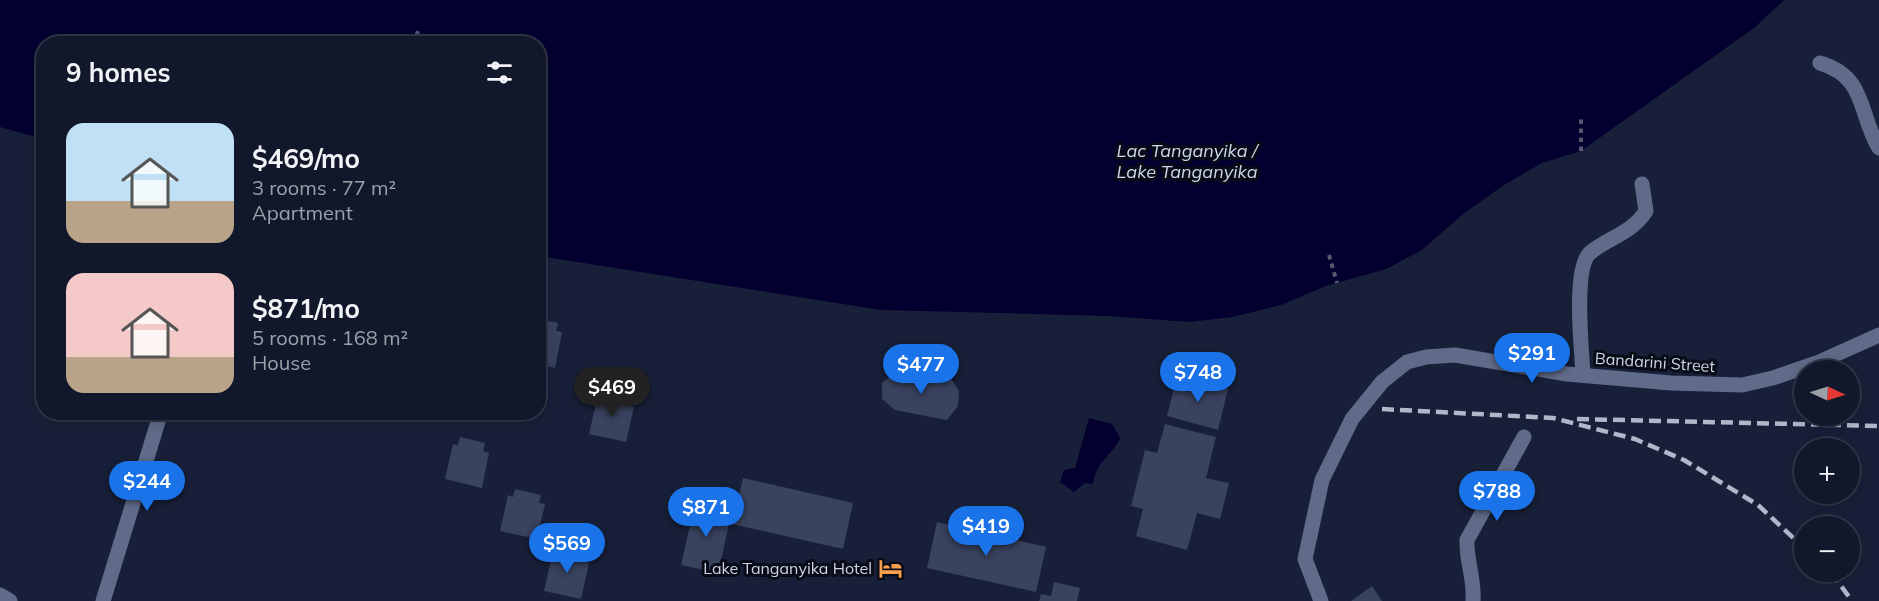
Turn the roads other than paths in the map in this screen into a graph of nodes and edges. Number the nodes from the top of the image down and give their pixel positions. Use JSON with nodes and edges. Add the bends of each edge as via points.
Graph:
{"nodes":[{"id":1,"x":1820,"y":63,"type":"dead end"},
{"id":2,"x":1879,"y":148,"type":"edge"},
{"id":3,"x":1642,"y":184,"type":"dead end"},
{"id":4,"x":1879,"y":335,"type":"edge"},
{"id":5,"x":1583,"y":375,"type":"junction"},
{"id":6,"x":159,"y":420,"type":"edge"},
{"id":7,"x":1524,"y":437,"type":"dead end"},
{"id":8,"x":0,"y":595,"type":"edge"},
{"id":9,"x":10,"y":601,"type":"edge"},
{"id":10,"x":103,"y":601,"type":"edge"},
{"id":11,"x":1321,"y":601,"type":"edge"},
{"id":12,"x":1473,"y":601,"type":"edge"}],
"edges":[{"from":1,"to":2,"type":"street","via":[[1845,74]]},
{"from":3,"to":5,"type":"street","via":[[1646,211],[1639,222],[1589,253],[1583,263]]},
{"from":4,"to":5,"type":"street","name":"Bandarini Street","via":[[1819,362],[1742,385]]},
{"from":5,"to":11,"type":"street","name":"Bandarini Street","via":[[1455,355],[1407,362],[1382,382],[1352,419],[1322,480],[1305,559]]},
{"from":6,"to":10,"type":"street"},
{"from":7,"to":12,"type":"street","via":[[1467,540],[1475,585]]},
{"from":8,"to":9,"type":"street"}]}
